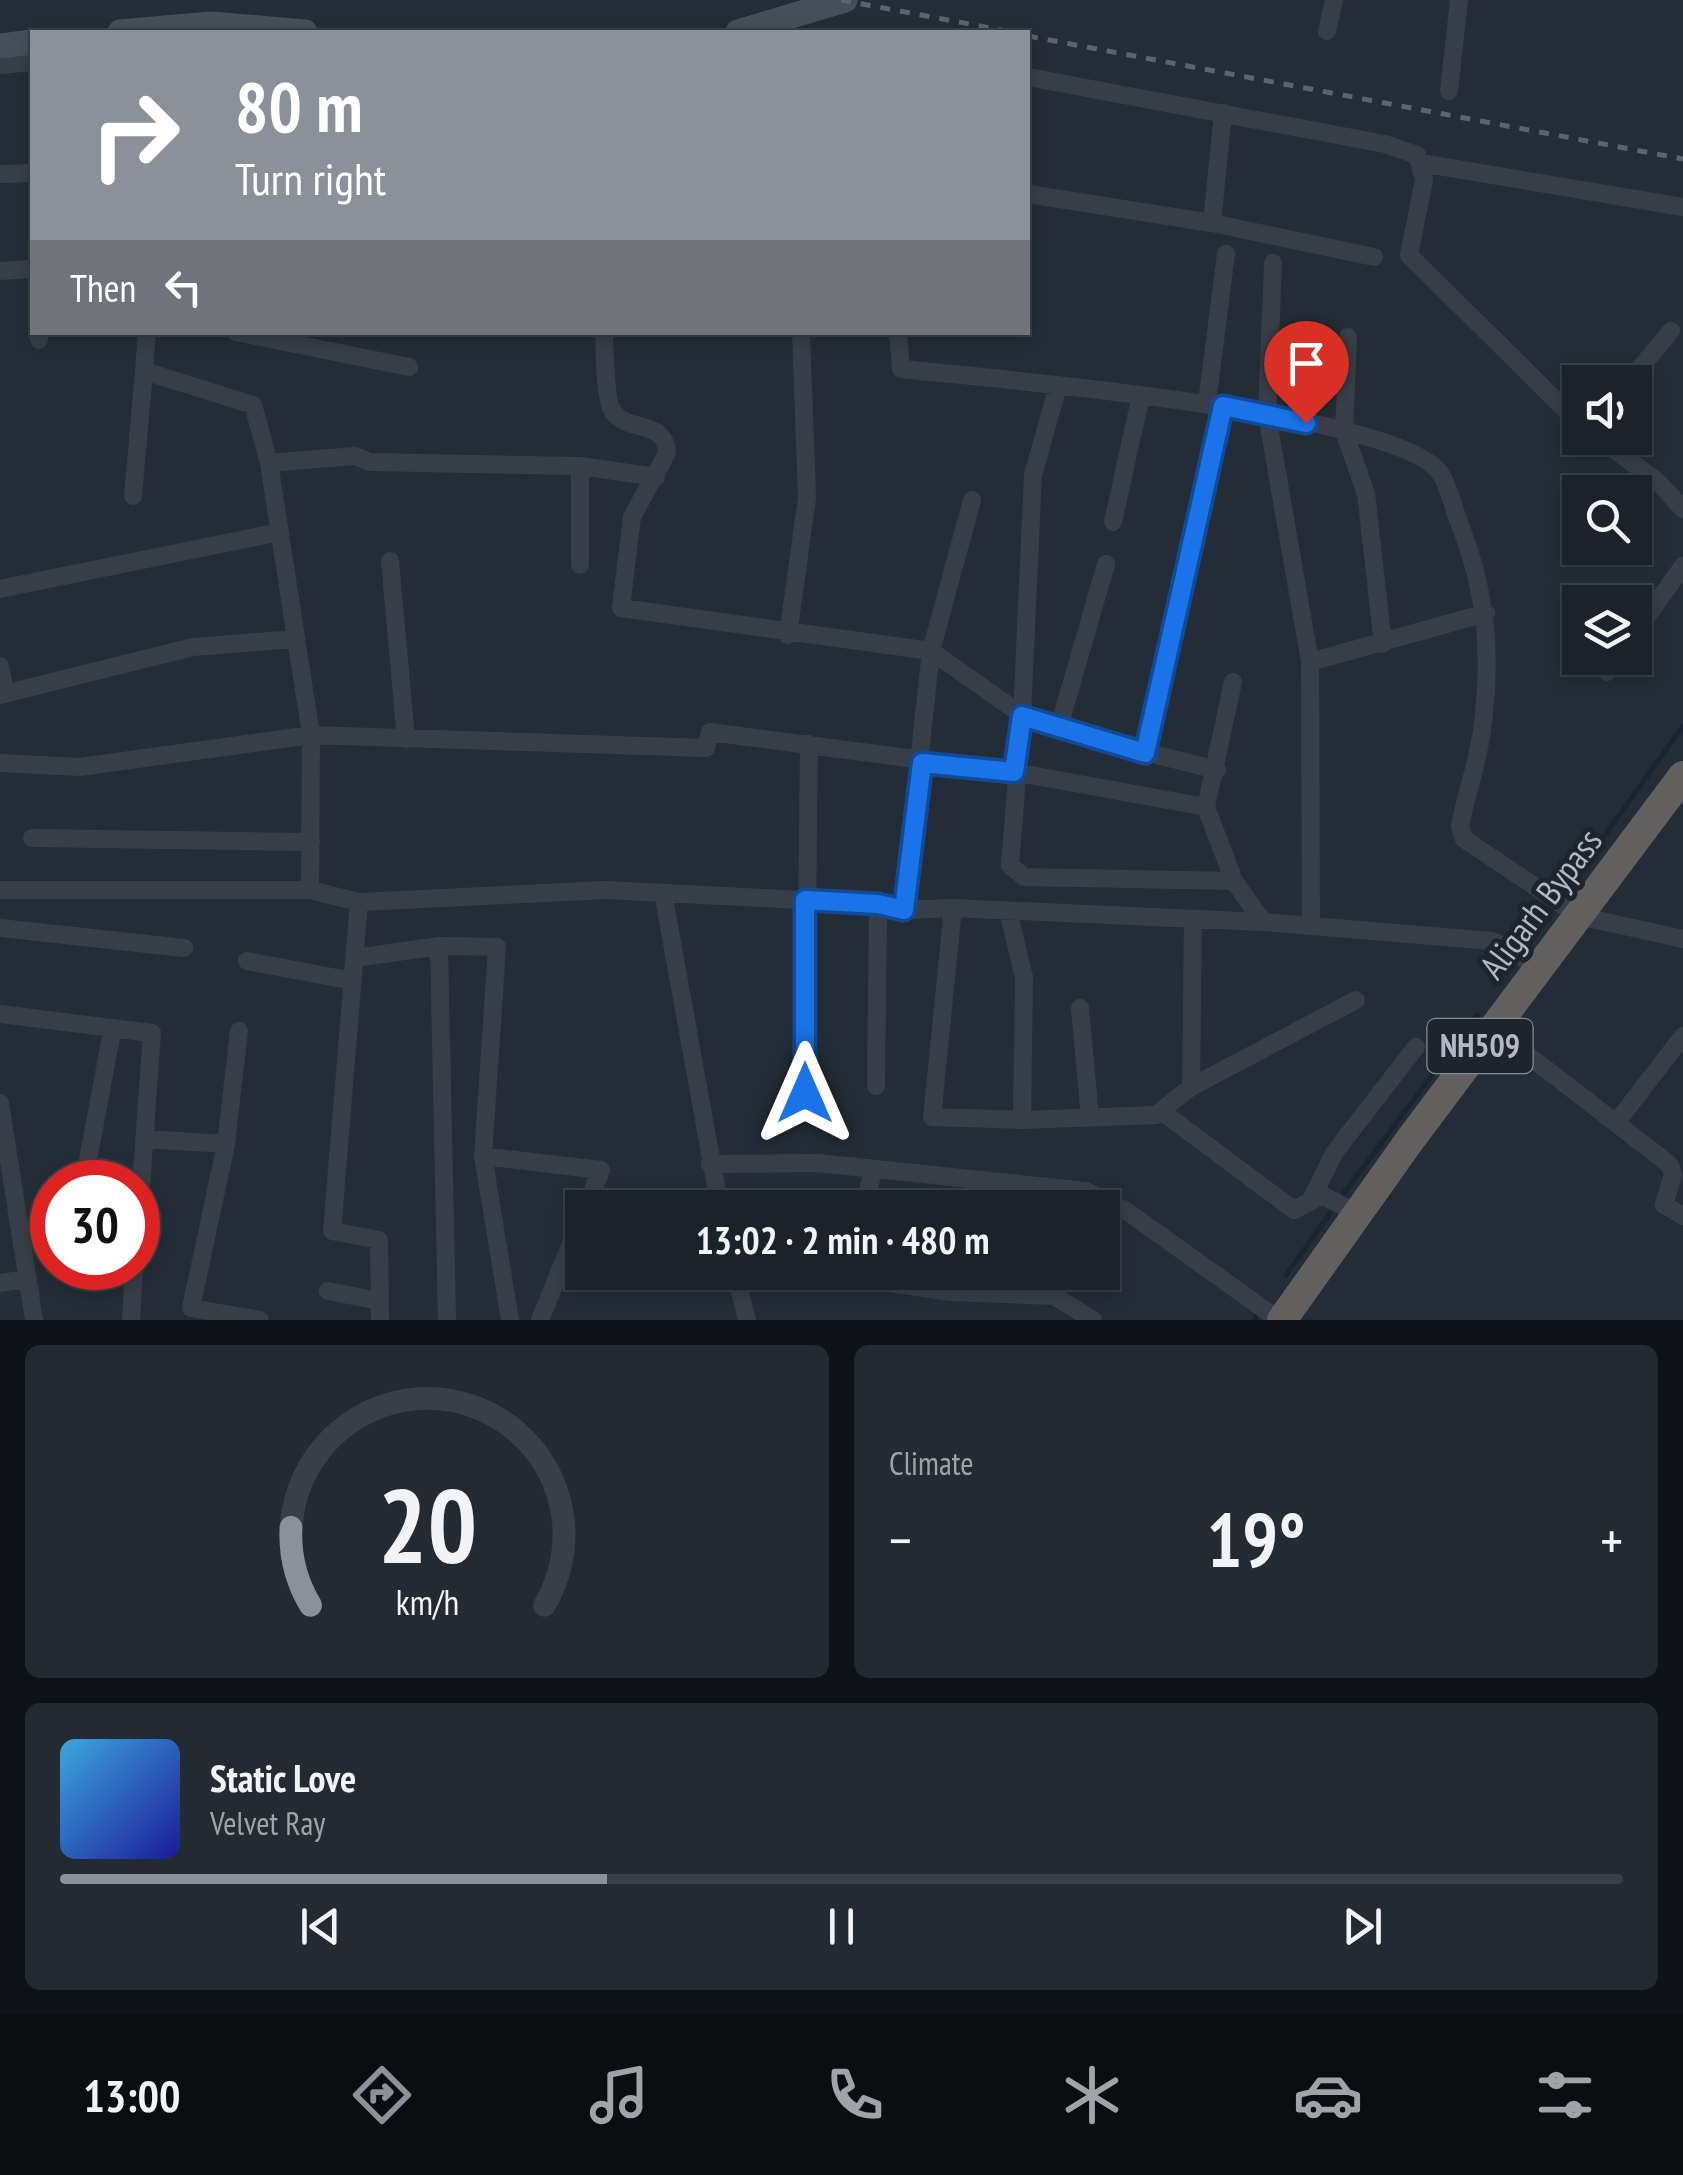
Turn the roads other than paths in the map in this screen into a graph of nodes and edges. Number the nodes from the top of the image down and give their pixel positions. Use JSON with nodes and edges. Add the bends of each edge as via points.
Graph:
{"nodes":[{"id":1,"x":845,"y":0,"type":"edge"},
{"id":2,"x":1334,"y":0,"type":"edge"},
{"id":3,"x":1460,"y":0,"type":"edge"},
{"id":4,"x":143,"y":30,"type":"edge"},
{"id":5,"x":287,"y":30,"type":"edge"},
{"id":6,"x":745,"y":30,"type":"edge"},
{"id":7,"x":1327,"y":31,"type":"dead end"},
{"id":8,"x":30,"y":42,"type":"edge"},
{"id":9,"x":0,"y":46,"type":"edge"},
{"id":10,"x":30,"y":62,"type":"edge"},
{"id":11,"x":0,"y":65,"type":"edge"},
{"id":12,"x":1030,"y":77,"type":"edge"},
{"id":13,"x":1450,"y":91,"type":"dead end"},
{"id":14,"x":1223,"y":113,"type":"junction"},
{"id":15,"x":1421,"y":162,"type":"junction"},
{"id":16,"x":30,"y":173,"type":"edge"},
{"id":17,"x":0,"y":174,"type":"edge"},
{"id":18,"x":1030,"y":194,"type":"edge"},
{"id":19,"x":1683,"y":207,"type":"edge"},
{"id":20,"x":1212,"y":224,"type":"junction"},
{"id":21,"x":1226,"y":254,"type":"dead end"},
{"id":22,"x":1374,"y":257,"type":"dead end"},
{"id":23,"x":1272,"y":263,"type":"dead end"},
{"id":24,"x":30,"y":270,"type":"edge"},
{"id":25,"x":0,"y":272,"type":"edge"},
{"id":26,"x":1671,"y":331,"type":"dead end"},
{"id":27,"x":147,"y":335,"type":"edge"},
{"id":28,"x":251,"y":335,"type":"edge"},
{"id":29,"x":604,"y":335,"type":"edge"},
{"id":30,"x":801,"y":335,"type":"edge"},
{"id":31,"x":898,"y":335,"type":"edge"},
{"id":32,"x":1348,"y":337,"type":"dead end"},
{"id":33,"x":1642,"y":365,"type":"edge"},
{"id":34,"x":409,"y":367,"type":"dead end"},
{"id":35,"x":144,"y":371,"type":"junction"},
{"id":36,"x":1058,"y":386,"type":"junction"},
{"id":37,"x":1141,"y":395,"type":"junction"},
{"id":38,"x":1215,"y":405,"type":"junction"},
{"id":39,"x":1562,"y":406,"type":"edge"},
{"id":40,"x":1267,"y":415,"type":"junction"},
{"id":41,"x":1344,"y":431,"type":"junction"},
{"id":42,"x":1622,"y":455,"type":"edge"},
{"id":43,"x":269,"y":463,"type":"junction"},
{"id":44,"x":580,"y":466,"type":"junction"},
{"id":45,"x":656,"y":477,"type":"junction"},
{"id":46,"x":133,"y":496,"type":"dead end"},
{"id":47,"x":972,"y":500,"type":"dead end"},
{"id":48,"x":1683,"y":509,"type":"edge"},
{"id":49,"x":1113,"y":522,"type":"dead end"},
{"id":50,"x":280,"y":532,"type":"junction"},
{"id":51,"x":390,"y":561,"type":"dead end"},
{"id":52,"x":1106,"y":564,"type":"dead end"},
{"id":53,"x":580,"y":566,"type":"dead end"},
{"id":54,"x":1683,"y":566,"type":"edge"},
{"id":55,"x":0,"y":589,"type":"edge"},
{"id":56,"x":1652,"y":609,"type":"edge"},
{"id":57,"x":1486,"y":613,"type":"junction"},
{"id":58,"x":788,"y":634,"type":"junction"},
{"id":59,"x":296,"y":639,"type":"junction"},
{"id":60,"x":1382,"y":644,"type":"junction"},
{"id":61,"x":931,"y":651,"type":"junction"},
{"id":62,"x":1310,"y":662,"type":"junction"},
{"id":63,"x":0,"y":666,"type":"edge"},
{"id":64,"x":1233,"y":682,"type":"dead end"},
{"id":65,"x":2,"y":694,"type":"edge"},
{"id":66,"x":1022,"y":716,"type":"junction"},
{"id":67,"x":1059,"y":727,"type":"junction"},
{"id":68,"x":311,"y":736,"type":"junction"},
{"id":69,"x":406,"y":738,"type":"junction"},
{"id":70,"x":809,"y":744,"type":"junction"},
{"id":71,"x":1145,"y":753,"type":"junction"},
{"id":72,"x":0,"y":763,"type":"edge"},
{"id":73,"x":922,"y":763,"type":"junction"},
{"id":74,"x":1217,"y":770,"type":"junction"},
{"id":75,"x":1014,"y":772,"type":"junction"},
{"id":76,"x":1683,"y":776,"type":"edge"},
{"id":77,"x":1206,"y":807,"type":"junction"},
{"id":78,"x":32,"y":838,"type":"dead end"},
{"id":79,"x":310,"y":842,"type":"junction"},
{"id":80,"x":1234,"y":881,"type":"junction"},
{"id":81,"x":0,"y":890,"type":"edge"},
{"id":82,"x":310,"y":890,"type":"junction"},
{"id":83,"x":663,"y":893,"type":"junction"},
{"id":84,"x":805,"y":900,"type":"junction"},
{"id":85,"x":359,"y":902,"type":"junction"},
{"id":86,"x":878,"y":904,"type":"junction"},
{"id":87,"x":953,"y":908,"type":"junction"},
{"id":88,"x":904,"y":910,"type":"junction"},
{"id":89,"x":1008,"y":910,"type":"junction"},
{"id":90,"x":1579,"y":916,"type":"junction"},
{"id":91,"x":1193,"y":920,"type":"junction"},
{"id":92,"x":1263,"y":922,"type":"junction"},
{"id":93,"x":1311,"y":926,"type":"junction"},
{"id":94,"x":0,"y":928,"type":"edge"},
{"id":95,"x":1683,"y":939,"type":"edge"},
{"id":96,"x":439,"y":946,"type":"junction"},
{"id":97,"x":184,"y":948,"type":"dead end"},
{"id":98,"x":354,"y":958,"type":"junction"},
{"id":99,"x":247,"y":960,"type":"dead end"},
{"id":100,"x":1538,"y":971,"type":"junction"},
{"id":101,"x":353,"y":981,"type":"junction"},
{"id":102,"x":1356,"y":1000,"type":"dead end"},
{"id":103,"x":1080,"y":1008,"type":"dead end"},
{"id":104,"x":0,"y":1014,"type":"edge"},
{"id":105,"x":1494,"y":1029,"type":"junction"},
{"id":106,"x":112,"y":1031,"type":"junction"},
{"id":107,"x":239,"y":1031,"type":"dead end"},
{"id":108,"x":1683,"y":1036,"type":"edge"},
{"id":109,"x":1416,"y":1047,"type":"dead end"},
{"id":110,"x":876,"y":1086,"type":"dead end"},
{"id":111,"x":1191,"y":1087,"type":"junction"},
{"id":112,"x":805,"y":1093,"type":"dead end"},
{"id":113,"x":0,"y":1103,"type":"edge"},
{"id":114,"x":1161,"y":1111,"type":"junction"},
{"id":115,"x":1090,"y":1117,"type":"junction"},
{"id":116,"x":1022,"y":1120,"type":"junction"},
{"id":117,"x":1616,"y":1123,"type":"junction"},
{"id":118,"x":2,"y":1137,"type":"edge"},
{"id":119,"x":144,"y":1139,"type":"junction"},
{"id":120,"x":226,"y":1144,"type":"junction"},
{"id":121,"x":483,"y":1156,"type":"junction"},
{"id":122,"x":88,"y":1160,"type":"edge"},
{"id":123,"x":143,"y":1160,"type":"edge"},
{"id":124,"x":710,"y":1164,"type":"junction"},
{"id":125,"x":873,"y":1171,"type":"junction"},
{"id":126,"x":593,"y":1190,"type":"edge"},
{"id":127,"x":716,"y":1190,"type":"edge"},
{"id":128,"x":868,"y":1190,"type":"edge"},
{"id":129,"x":1310,"y":1202,"type":"junction"},
{"id":130,"x":1360,"y":1215,"type":"junction"},
{"id":131,"x":1683,"y":1216,"type":"edge"},
{"id":132,"x":10,"y":1225,"type":"edge"},
{"id":133,"x":565,"y":1258,"type":"edge"},
{"id":134,"x":28,"y":1279,"type":"junction"},
{"id":135,"x":0,"y":1283,"type":"edge"},
{"id":136,"x":132,"y":1290,"type":"edge"},
{"id":137,"x":739,"y":1290,"type":"edge"},
{"id":138,"x":938,"y":1290,"type":"edge"},
{"id":139,"x":328,"y":1291,"type":"dead end"},
{"id":140,"x":380,"y":1310,"type":"edge"},
{"id":141,"x":34,"y":1320,"type":"edge"},
{"id":142,"x":130,"y":1320,"type":"edge"},
{"id":143,"x":260,"y":1320,"type":"edge"},
{"id":144,"x":447,"y":1320,"type":"edge"},
{"id":145,"x":510,"y":1320,"type":"edge"},
{"id":146,"x":540,"y":1320,"type":"edge"},
{"id":147,"x":746,"y":1320,"type":"edge"},
{"id":148,"x":1093,"y":1320,"type":"edge"},
{"id":149,"x":1280,"y":1320,"type":"edge"}],
"edges":[{"from":1,"to":6,"type":"main road"},
{"from":2,"to":7,"type":"street"},
{"from":3,"to":13,"type":"street"},
{"from":4,"to":5,"type":"main road","via":[[211,24]]},
{"from":8,"to":9,"type":"main road"},
{"from":10,"to":11,"type":"street"},
{"from":12,"to":14,"type":"street"},
{"from":14,"to":15,"type":"street","via":[[1385,144]]},
{"from":14,"to":20,"type":"street"},
{"from":15,"to":19,"type":"street"},
{"from":15,"to":39,"type":"street","via":[[1424,180],[1410,255]]},
{"from":16,"to":17,"type":"street"},
{"from":18,"to":20,"type":"street"},
{"from":20,"to":22,"type":"street"},
{"from":21,"to":38,"type":"street"},
{"from":23,"to":40,"type":"street"},
{"from":24,"to":25,"type":"street"},
{"from":26,"to":33,"type":"street"},
{"from":27,"to":35,"type":"street"},
{"from":28,"to":34,"type":"street"},
{"from":29,"to":45,"type":"street","via":[[609,405],[666,441]]},
{"from":30,"to":58,"type":"street","via":[[806,498]]},
{"from":31,"to":36,"type":"street","via":[[901,368]]},
{"from":32,"to":41,"type":"street"},
{"from":35,"to":43,"type":"street","via":[[253,405]]},
{"from":35,"to":46,"type":"street"},
{"from":36,"to":37,"type":"street"},
{"from":36,"to":66,"type":"street","via":[[1033,475]]},
{"from":37,"to":38,"type":"street"},
{"from":37,"to":49,"type":"street"},
{"from":38,"to":40,"type":"street"},
{"from":38,"to":71,"type":"street"},
{"from":40,"to":41,"type":"street"},
{"from":40,"to":62,"type":"street"},
{"from":41,"to":57,"type":"street","via":[[1425,458],[1440,473],[1479,571]]},
{"from":41,"to":60,"type":"street","via":[[1366,494]]},
{"from":42,"to":48,"type":"street","via":[[1658,480]]},
{"from":43,"to":44,"type":"street","via":[[355,456],[370,462]]},
{"from":43,"to":50,"type":"street"},
{"from":44,"to":45,"type":"street"},
{"from":44,"to":53,"type":"street"},
{"from":45,"to":58,"type":"street","via":[[632,517],[621,608]]},
{"from":47,"to":61,"type":"street"},
{"from":50,"to":55,"type":"street"},
{"from":50,"to":59,"type":"street"},
{"from":51,"to":69,"type":"street"},
{"from":52,"to":67,"type":"street"},
{"from":54,"to":56,"type":"street"},
{"from":57,"to":60,"type":"street"},
{"from":57,"to":90,"type":"street","via":[[1482,731],[1460,832]]},
{"from":58,"to":61,"type":"street"},
{"from":59,"to":65,"type":"street","via":[[193,647]]},
{"from":59,"to":68,"type":"street"},
{"from":60,"to":62,"type":"street"},
{"from":61,"to":66,"type":"street"},
{"from":61,"to":73,"type":"street"},
{"from":62,"to":93,"type":"street"},
{"from":63,"to":65,"type":"street"},
{"from":64,"to":74,"type":"street"},
{"from":66,"to":67,"type":"street"},
{"from":66,"to":75,"type":"street"},
{"from":67,"to":71,"type":"street"},
{"from":68,"to":69,"type":"street"},
{"from":68,"to":72,"type":"street","via":[[80,768]]},
{"from":68,"to":79,"type":"street"},
{"from":69,"to":70,"type":"street","via":[[706,748],[710,732]]},
{"from":70,"to":73,"type":"street"},
{"from":70,"to":84,"type":"street"},
{"from":71,"to":74,"type":"street"},
{"from":73,"to":75,"type":"street"},
{"from":73,"to":88,"type":"street"},
{"from":74,"to":77,"type":"street"},
{"from":75,"to":77,"type":"street"},
{"from":75,"to":80,"type":"street","via":[[1008,854],[1015,874]]},
{"from":76,"to":90,"type":"highway","name":"Aligarh Bypass","number":"NH509"},
{"from":77,"to":80,"type":"street"},
{"from":78,"to":79,"type":"street"},
{"from":79,"to":82,"type":"street"},
{"from":80,"to":92,"type":"street"},
{"from":81,"to":82,"type":"street"},
{"from":82,"to":85,"type":"street"},
{"from":83,"to":84,"type":"street"},
{"from":83,"to":85,"type":"street"},
{"from":83,"to":124,"type":"street"},
{"from":84,"to":86,"type":"street"},
{"from":84,"to":112,"type":"street"},
{"from":85,"to":98,"type":"street"},
{"from":86,"to":88,"type":"street"},
{"from":86,"to":110,"type":"street"},
{"from":87,"to":88,"type":"street"},
{"from":87,"to":89,"type":"street"},
{"from":87,"to":116,"type":"street","via":[[932,1117]]},
{"from":89,"to":91,"type":"street"},
{"from":89,"to":116,"type":"street","via":[[1024,977]]},
{"from":90,"to":95,"type":"street"},
{"from":90,"to":100,"type":"highway","name":"Aligarh Bypass","number":"NH509"},
{"from":91,"to":92,"type":"street"},
{"from":91,"to":111,"type":"street"},
{"from":92,"to":93,"type":"street"},
{"from":93,"to":100,"type":"street","via":[[1492,941],[1512,948]]},
{"from":94,"to":97,"type":"street"},
{"from":96,"to":98,"type":"street"},
{"from":96,"to":121,"type":"street","via":[[497,946]]},
{"from":96,"to":144,"type":"street"},
{"from":98,"to":101,"type":"street"},
{"from":99,"to":101,"type":"street"},
{"from":100,"to":105,"type":"highway","name":"Aligarh Bypass","number":"NH509"},
{"from":101,"to":140,"type":"street","via":[[332,1231],[379,1240]]},
{"from":102,"to":111,"type":"street"},
{"from":103,"to":115,"type":"street"},
{"from":104,"to":106,"type":"street"},
{"from":105,"to":117,"type":"street"},
{"from":105,"to":130,"type":"highway","name":"Aligarh Bypass","number":"NH509"},
{"from":106,"to":119,"type":"street","via":[[152,1032]]},
{"from":106,"to":122,"type":"street"},
{"from":107,"to":120,"type":"street"},
{"from":108,"to":117,"type":"street"},
{"from":109,"to":129,"type":"street","via":[[1334,1153]]},
{"from":111,"to":114,"type":"street"},
{"from":113,"to":118,"type":"street"},
{"from":114,"to":115,"type":"street"},
{"from":114,"to":129,"type":"street","via":[[1294,1210]]},
{"from":115,"to":116,"type":"street"},
{"from":117,"to":131,"type":"street","via":[[1672,1168],[1664,1205]]},
{"from":118,"to":132,"type":"street"},
{"from":119,"to":120,"type":"street"},
{"from":119,"to":123,"type":"street"},
{"from":120,"to":143,"type":"street","via":[[192,1308]]},
{"from":121,"to":126,"type":"street","via":[[601,1170]]},
{"from":121,"to":145,"type":"street"},
{"from":124,"to":125,"type":"street"},
{"from":124,"to":127,"type":"street"},
{"from":125,"to":128,"type":"street"},
{"from":125,"to":149,"type":"street","via":[[1062,1186],[1103,1197]]},
{"from":129,"to":130,"type":"street","via":[[1327,1195]]},
{"from":130,"to":149,"type":"highway","name":"Aligarh Bypass","number":"NH509"},
{"from":132,"to":134,"type":"street"},
{"from":133,"to":146,"type":"street"},
{"from":134,"to":135,"type":"street"},
{"from":134,"to":141,"type":"street"},
{"from":136,"to":142,"type":"street"},
{"from":137,"to":147,"type":"street"},
{"from":138,"to":148,"type":"street","via":[[1054,1296]]},
{"from":139,"to":140,"type":"street"}]}
